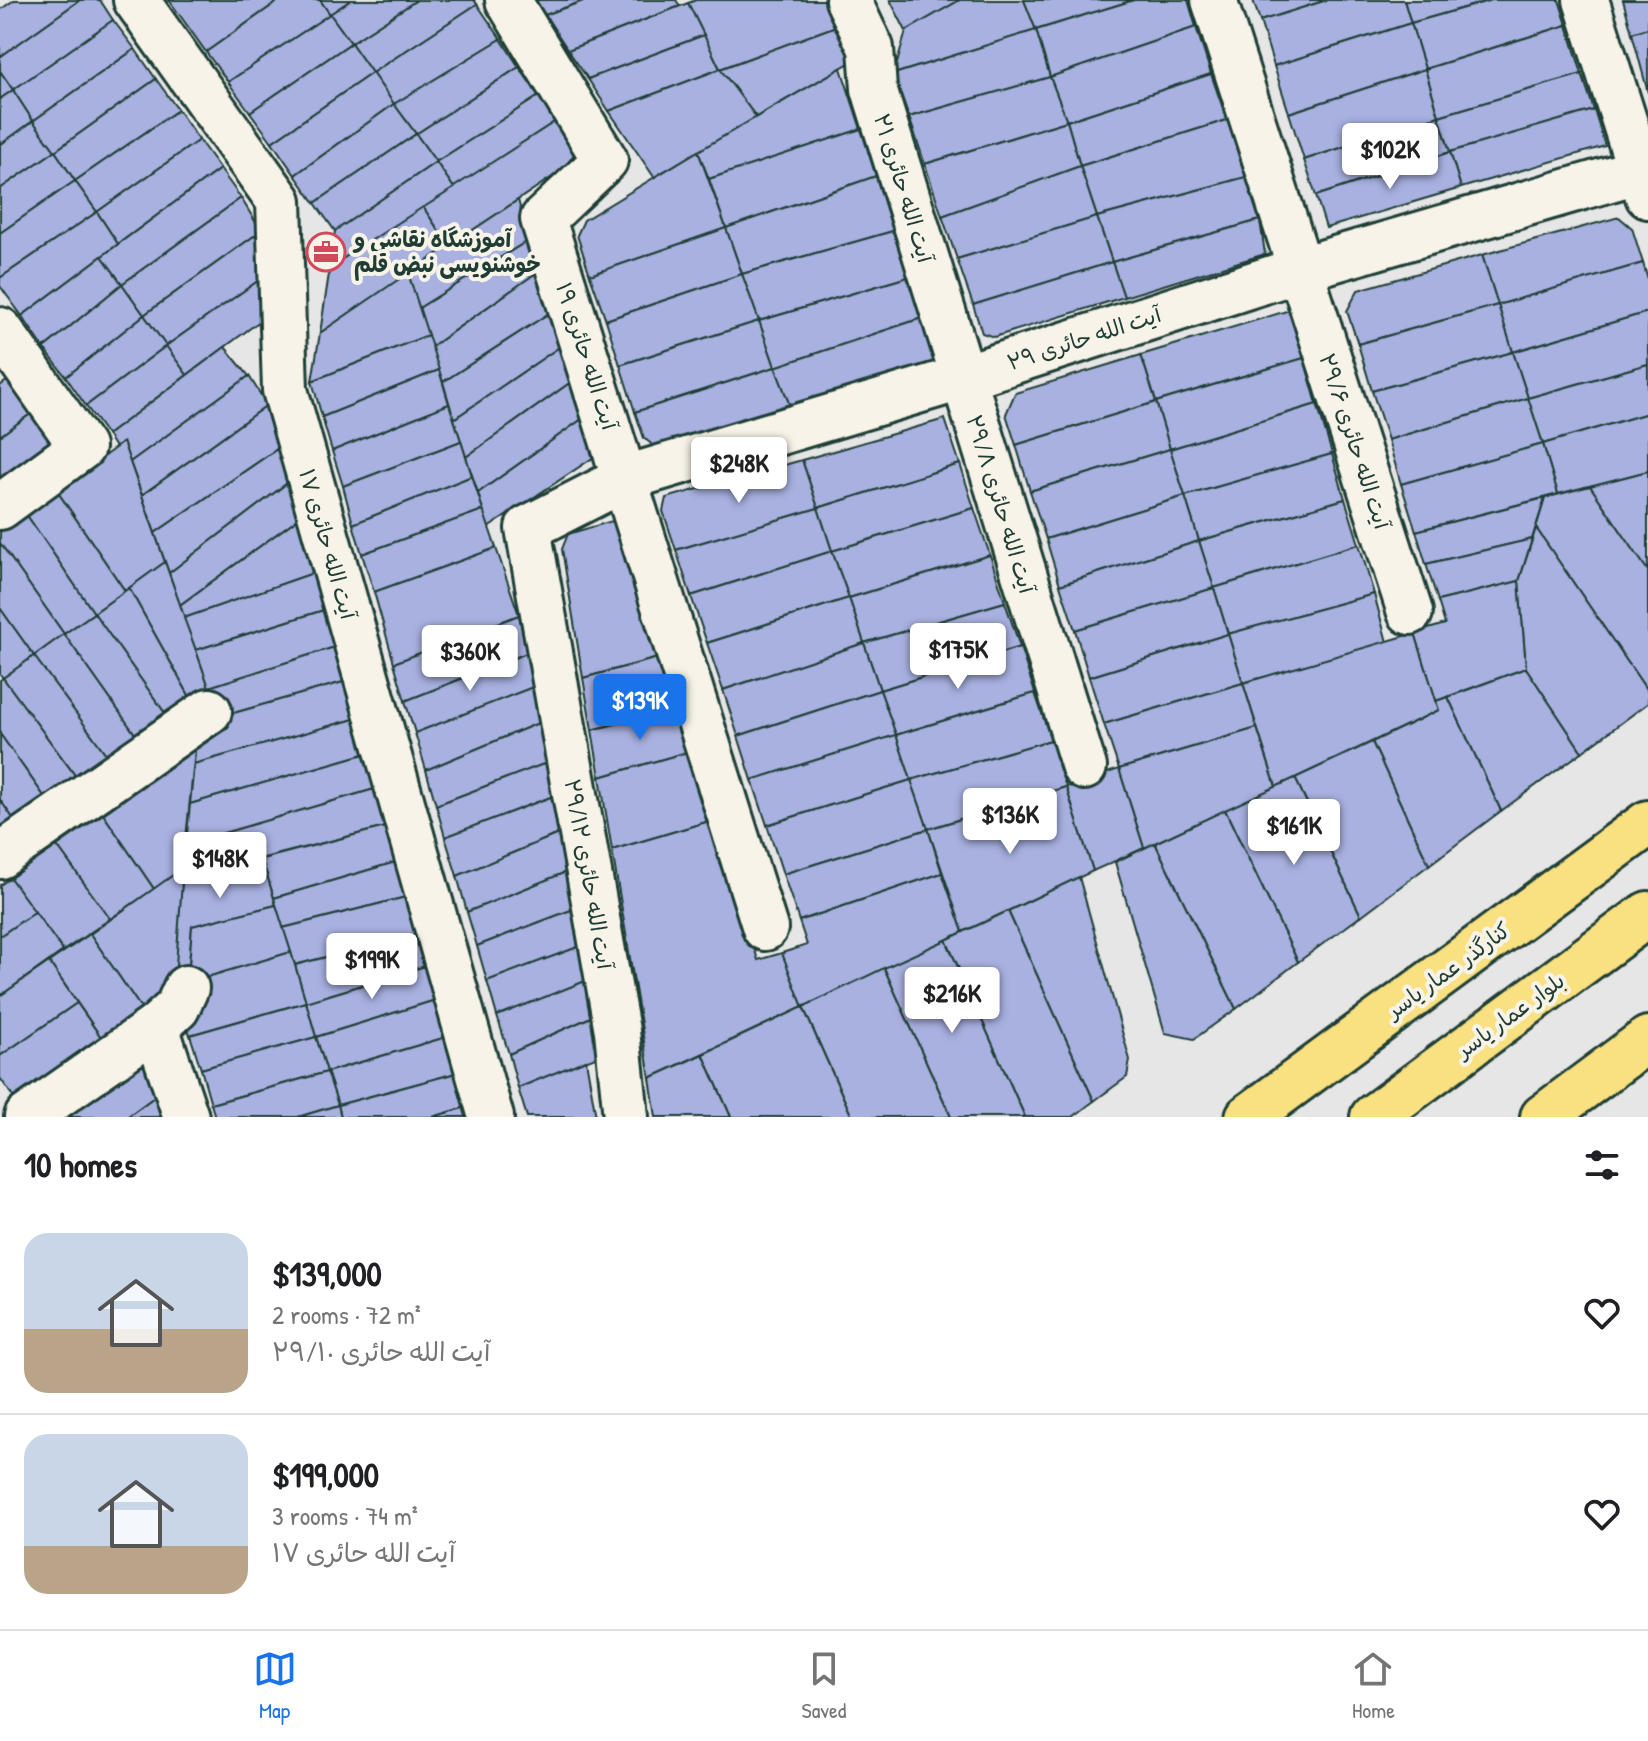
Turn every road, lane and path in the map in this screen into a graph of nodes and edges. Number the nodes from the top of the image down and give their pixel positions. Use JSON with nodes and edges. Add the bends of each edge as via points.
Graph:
{"nodes":[{"id":1,"x":136,"y":0,"type":"edge"},
{"id":2,"x":508,"y":0,"type":"edge"},
{"id":3,"x":848,"y":0,"type":"edge"},
{"id":4,"x":1214,"y":0,"type":"edge"},
{"id":5,"x":1586,"y":0,"type":"edge"},
{"id":6,"x":1646,"y":178,"type":"edge"},
{"id":7,"x":1301,"y":269,"type":"junction"},
{"id":8,"x":0,"y":330,"type":"edge"},
{"id":9,"x":961,"y":378,"type":"junction"},
{"id":10,"x":626,"y":478,"type":"junction"},
{"id":11,"x":0,"y":507,"type":"edge"},
{"id":12,"x":528,"y":528,"type":"joint"},
{"id":13,"x":1410,"y":612,"type":"dead end"},
{"id":14,"x":209,"y":711,"type":"dead end"},
{"id":15,"x":1084,"y":767,"type":"dead end"},
{"id":16,"x":1648,"y":823,"type":"edge"},
{"id":17,"x":0,"y":856,"type":"edge"},
{"id":18,"x":1648,"y":914,"type":"edge"},
{"id":19,"x":765,"y":928,"type":"dead end"},
{"id":20,"x":186,"y":988,"type":"dead end"},
{"id":21,"x":156,"y":1027,"type":"junction"},
{"id":22,"x":1648,"y":1039,"type":"edge"},
{"id":23,"x":27,"y":1117,"type":"edge"},
{"id":24,"x":186,"y":1117,"type":"edge"},
{"id":25,"x":491,"y":1117,"type":"edge"},
{"id":26,"x":626,"y":1117,"type":"edge"},
{"id":27,"x":1248,"y":1117,"type":"edge"},
{"id":28,"x":1373,"y":1117,"type":"edge"},
{"id":29,"x":1543,"y":1117,"type":"edge"}],
"edges":[{"from":1,"to":25,"type":"street","name":"آیت الله حائری ۱۷","via":[[279,201],[285,390]]},
{"from":2,"to":10,"type":"street","name":"آیت الله حائری ۱۹","via":[[605,160],[543,219]]},
{"from":3,"to":9,"type":"street","name":"آیت الله حائری ۲۱","via":[[871,48],[874,89]]},
{"from":4,"to":7,"type":"street","name":"آیت الله حائری ۲۹/۶"},
{"from":5,"to":6,"type":"street"},
{"from":6,"to":7,"type":"street","name":"آیت الله حائری ۲۹"},
{"from":7,"to":9,"type":"street","name":"آیت الله حائری ۲۹"},
{"from":7,"to":13,"type":"street","name":"آیت الله حائری ۲۹/۶"},
{"from":8,"to":11,"type":"street","via":[[82,447]]},
{"from":9,"to":10,"type":"street","name":"آیت الله حائری ۲۹"},
{"from":9,"to":15,"type":"street","name":"آیت الله حائری ۲۹/۸"},
{"from":10,"to":12,"type":"street","name":"آیت الله حائری ۲۹"},
{"from":10,"to":19,"type":"street"},
{"from":12,"to":26,"type":"street","name":"آیت الله حائری ۲۹/۱۲","via":[[617,1031]]},
{"from":14,"to":17,"type":"street"},
{"from":16,"to":27,"type":"main road","name":"کنارگذر عمار یاسر"},
{"from":18,"to":28,"type":"main road","name":"بلوار عمار یاسر"},
{"from":20,"to":21,"type":"street","via":[[177,1008]]},
{"from":21,"to":23,"type":"street"},
{"from":21,"to":24,"type":"street"},
{"from":22,"to":29,"type":"main road"}]}
